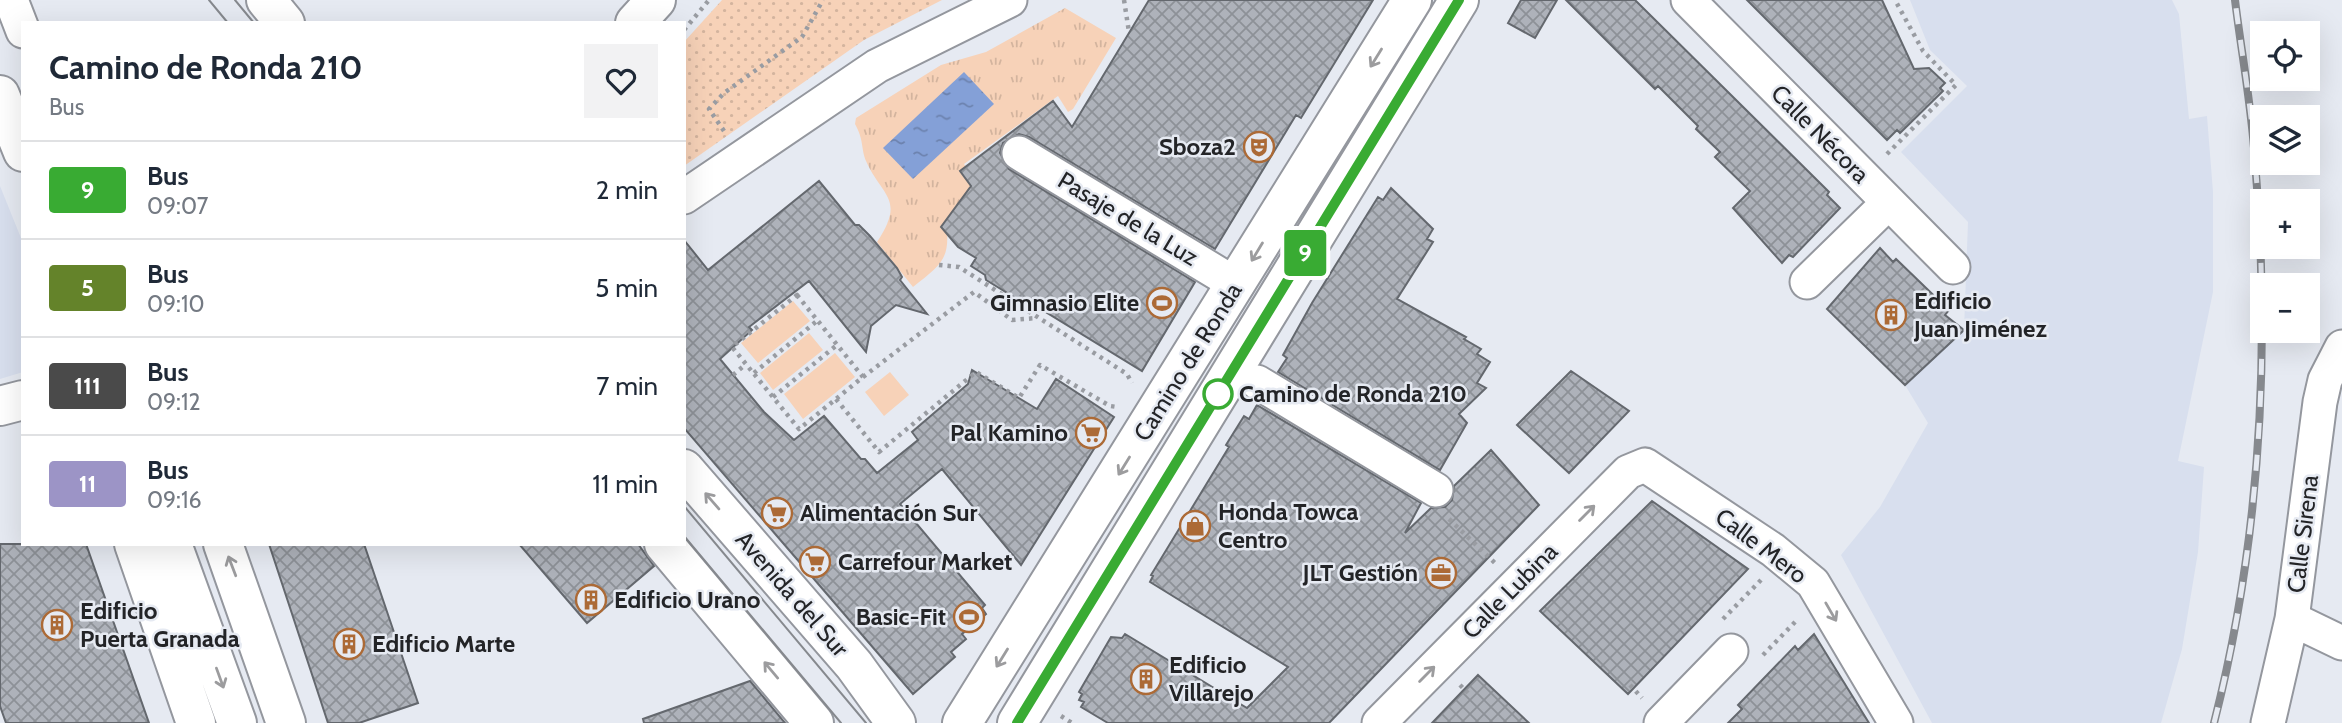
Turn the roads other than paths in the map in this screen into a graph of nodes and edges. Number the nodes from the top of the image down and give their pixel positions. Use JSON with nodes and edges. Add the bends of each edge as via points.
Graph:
{"nodes":[{"id":1,"x":11,"y":0,"type":"edge"},
{"id":2,"x":266,"y":0,"type":"edge"},
{"id":3,"x":656,"y":0,"type":"edge"},
{"id":4,"x":1010,"y":0,"type":"edge"},
{"id":5,"x":1412,"y":0,"type":"edge"},
{"id":6,"x":1460,"y":0,"type":"edge"},
{"id":7,"x":1688,"y":0,"type":"edge"},
{"id":8,"x":283,"y":21,"type":"edge"},
{"id":9,"x":637,"y":21,"type":"edge"},
{"id":10,"x":21,"y":27,"type":"edge"},
{"id":11,"x":0,"y":95,"type":"edge"},
{"id":12,"x":21,"y":147,"type":"edge"},
{"id":13,"x":1019,"y":153,"type":"dead end"},
{"id":14,"x":686,"y":196,"type":"edge"},
{"id":15,"x":1888,"y":203,"type":"junction"},
{"id":16,"x":1953,"y":267,"type":"dead end"},
{"id":17,"x":1807,"y":282,"type":"dead end"},
{"id":18,"x":1237,"y":285,"type":"junction"},
{"id":19,"x":2342,"y":348,"type":"edge"},
{"id":20,"x":1257,"y":382,"type":"dead end"},
{"id":21,"x":21,"y":401,"type":"edge"},
{"id":22,"x":0,"y":406,"type":"edge"},
{"id":23,"x":1645,"y":465,"type":"joint"},
{"id":24,"x":686,"y":471,"type":"edge"},
{"id":25,"x":1436,"y":490,"type":"dead end"},
{"id":26,"x":135,"y":546,"type":"edge"},
{"id":27,"x":173,"y":546,"type":"edge"},
{"id":28,"x":224,"y":546,"type":"edge"},
{"id":29,"x":666,"y":546,"type":"edge"},
{"id":30,"x":2292,"y":619,"type":"junction"},
{"id":31,"x":2342,"y":643,"type":"edge"},
{"id":32,"x":1731,"y":651,"type":"dead end"},
{"id":33,"x":196,"y":723,"type":"edge"},
{"id":34,"x":237,"y":723,"type":"edge"},
{"id":35,"x":286,"y":723,"type":"edge"},
{"id":36,"x":814,"y":723,"type":"edge"},
{"id":37,"x":896,"y":723,"type":"edge"},
{"id":38,"x":962,"y":723,"type":"edge"},
{"id":39,"x":1018,"y":723,"type":"edge"},
{"id":40,"x":1379,"y":723,"type":"edge"},
{"id":41,"x":1661,"y":723,"type":"edge"},
{"id":42,"x":1896,"y":723,"type":"edge"},
{"id":43,"x":2269,"y":723,"type":"edge"}],
"edges":[{"from":1,"to":10,"type":"street"},
{"from":2,"to":8,"type":"main road"},
{"from":3,"to":9,"type":"main road"},
{"from":4,"to":14,"type":"street","via":[[877,66]]},
{"from":5,"to":18,"type":"main road","name":"Camino de Ronda","one_way":true},
{"from":6,"to":39,"type":"main road","name":"Camino de Ronda"},
{"from":7,"to":15,"type":"street","name":"Calle Nécora"},
{"from":11,"to":12,"type":"main road"},
{"from":13,"to":18,"type":"street","name":"Pasaje de la Luz"},
{"from":15,"to":16,"type":"street","name":"Calle Nécora"},
{"from":15,"to":17,"type":"street"},
{"from":18,"to":38,"type":"main road","name":"Camino de Ronda","one_way":true},
{"from":19,"to":30,"type":"street","name":"Calle Sirena","via":[[2325,380],[2320,402]]},
{"from":20,"to":25,"type":"street"},
{"from":21,"to":22,"type":"main road"},
{"from":40,"to":23,"type":"street","name":"Calle Lubina","one_way":true,"via":[[1628,472]]},
{"from":23,"to":42,"type":"street","name":"Calle Mero","one_way":true,"via":[[1773,550],[1813,583]]},
{"from":37,"to":24,"type":"main road","name":"Avenida del Sur","one_way":true,"via":[[853,665]]},
{"from":26,"to":33,"type":"main road"},
{"from":27,"to":34,"type":"main road","one_way":true},
{"from":35,"to":28,"type":"main road","one_way":true},
{"from":36,"to":29,"type":"main road","one_way":true},
{"from":30,"to":31,"type":"street"},
{"from":30,"to":43,"type":"street","name":"Calle Sirena"},
{"from":32,"to":41,"type":"street"}]}
